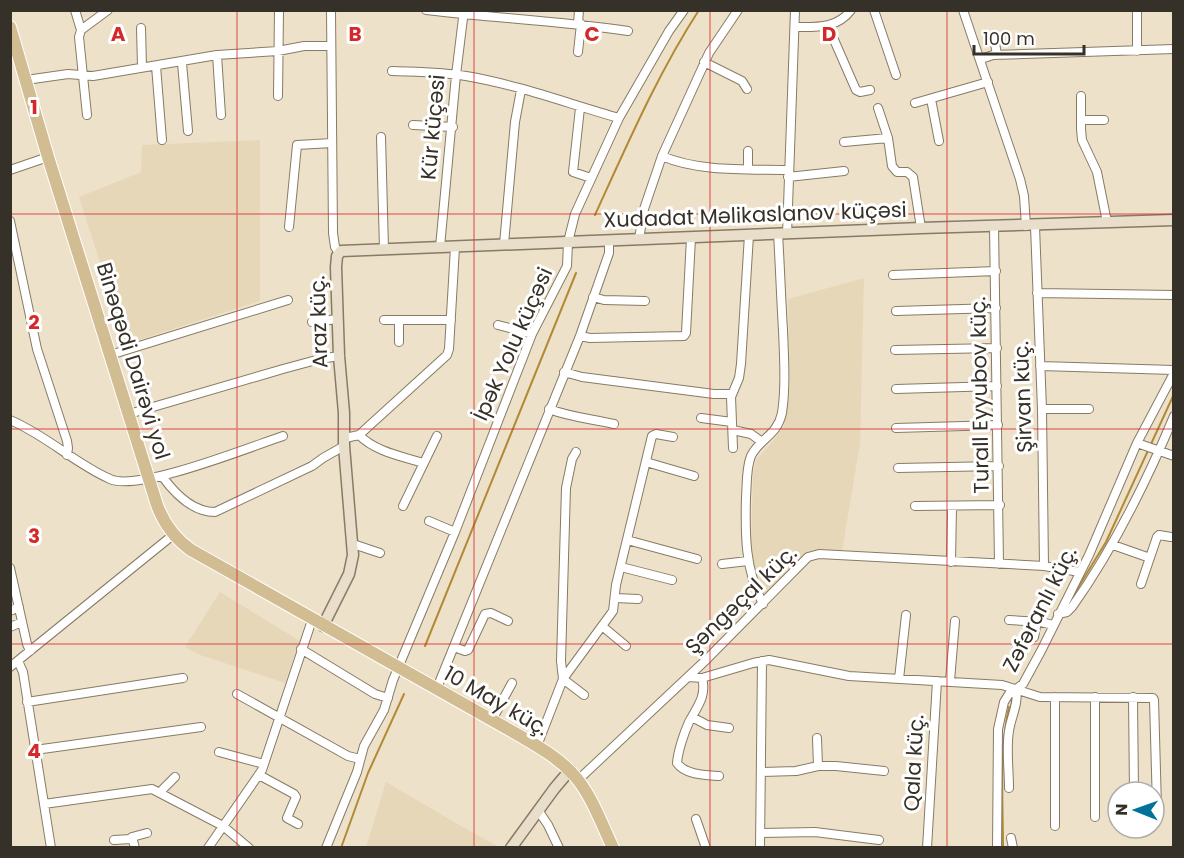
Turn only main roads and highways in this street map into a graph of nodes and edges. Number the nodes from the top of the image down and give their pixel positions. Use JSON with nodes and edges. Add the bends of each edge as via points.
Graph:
{"nodes":[{"id":1,"x":10,"y":27,"type":"edge"},
{"id":2,"x":317,"y":623,"type":"joint"},
{"id":3,"x":613,"y":848,"type":"edge"}],
"edges":[{"from":1,"to":2,"type":"main road","name":"Binəqədi Dairəvi yol","via":[[161,516],[173,535],[191,550]]},
{"from":2,"to":3,"type":"main road","name":"10 May küç.","via":[[537,746],[574,775]]}]}
